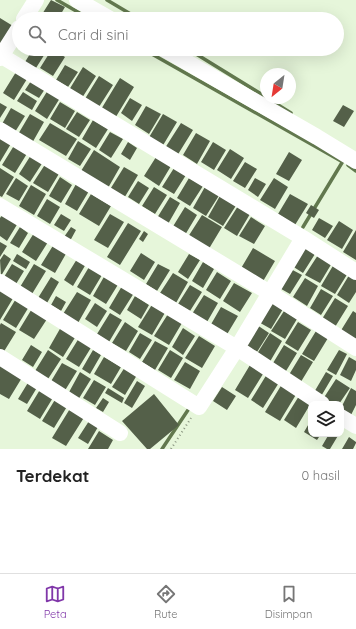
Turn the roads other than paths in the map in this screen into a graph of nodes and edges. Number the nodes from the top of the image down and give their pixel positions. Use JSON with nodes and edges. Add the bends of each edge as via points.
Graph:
{"nodes":[{"id":1,"x":36,"y":0,"type":"edge"},
{"id":2,"x":77,"y":0,"type":"edge"},
{"id":3,"x":28,"y":12,"type":"edge"},
{"id":4,"x":98,"y":12,"type":"edge"},
{"id":5,"x":12,"y":38,"type":"edge"},
{"id":6,"x":0,"y":56,"type":"edge"},
{"id":7,"x":176,"y":56,"type":"edge"},
{"id":8,"x":0,"y":130,"type":"edge"},
{"id":9,"x":356,"y":161,"type":"edge"},
{"id":10,"x":0,"y":206,"type":"edge"},
{"id":11,"x":303,"y":238,"type":"junction"},
{"id":12,"x":356,"y":272,"type":"edge"},
{"id":13,"x":0,"y":282,"type":"edge"},
{"id":14,"x":270,"y":294,"type":"junction"},
{"id":15,"x":237,"y":348,"type":"junction"},
{"id":16,"x":356,"y":348,"type":"edge"},
{"id":17,"x":0,"y":357,"type":"edge"},
{"id":18,"x":317,"y":401,"type":"edge"},
{"id":19,"x":344,"y":419,"type":"edge"},
{"id":20,"x":356,"y":426,"type":"edge"},
{"id":21,"x":120,"y":432,"type":"dead end"}],
"edges":[{"from":1,"to":3,"type":"street"},
{"from":2,"to":4,"type":"street"},
{"from":5,"to":6,"type":"street"},
{"from":6,"to":11,"type":"street"},
{"from":7,"to":9,"type":"street"},
{"from":8,"to":14,"type":"street"},
{"from":10,"to":15,"type":"street"},
{"from":11,"to":12,"type":"street"},
{"from":11,"to":14,"type":"street"},
{"from":13,"to":15,"type":"street","via":[[199,407]]},
{"from":14,"to":15,"type":"street"},
{"from":14,"to":16,"type":"street"},
{"from":15,"to":18,"type":"street"},
{"from":17,"to":21,"type":"street"},
{"from":19,"to":20,"type":"street"}]}
